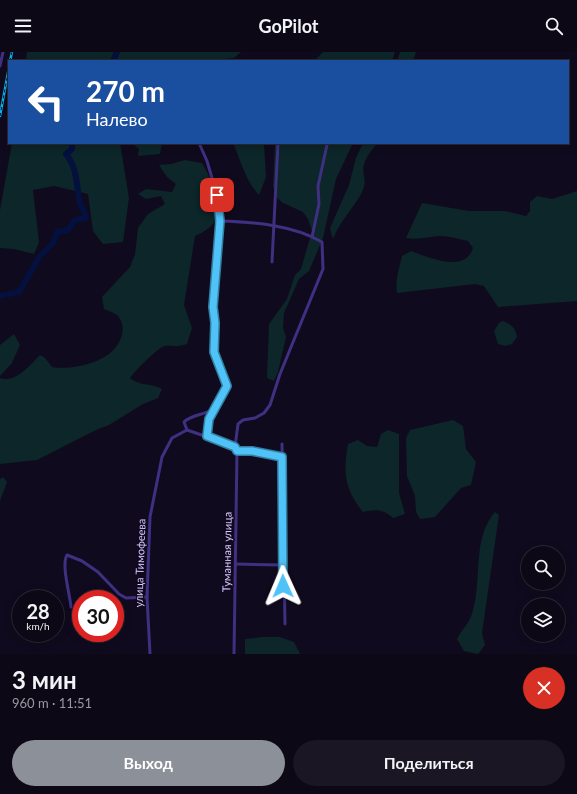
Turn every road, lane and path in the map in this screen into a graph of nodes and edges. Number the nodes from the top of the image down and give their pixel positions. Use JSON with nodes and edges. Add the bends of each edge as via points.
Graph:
{"nodes":[{"id":1,"x":3,"y":52,"type":"edge"},
{"id":2,"x":0,"y":66,"type":"edge"},
{"id":3,"x":199,"y":144,"type":"edge"},
{"id":4,"x":278,"y":144,"type":"edge"},
{"id":5,"x":327,"y":145,"type":"dead end"},
{"id":6,"x":220,"y":221,"type":"junction"},
{"id":7,"x":274,"y":226,"type":"junction"},
{"id":8,"x":312,"y":237,"type":"junction"},
{"id":9,"x":272,"y":262,"type":"dead end"},
{"id":10,"x":215,"y":408,"type":"junction"},
{"id":11,"x":187,"y":430,"type":"junction"},
{"id":12,"x":207,"y":436,"type":"junction"},
{"id":13,"x":282,"y":444,"type":"dead end"},
{"id":14,"x":235,"y":447,"type":"junction"},
{"id":15,"x":237,"y":451,"type":"junction"},
{"id":16,"x":282,"y":457,"type":"junction"},
{"id":17,"x":236,"y":564,"type":"junction"},
{"id":18,"x":283,"y":565,"type":"junction"},
{"id":19,"x":147,"y":597,"type":"junction"},
{"id":20,"x":71,"y":607,"type":"dead end"},
{"id":21,"x":285,"y":624,"type":"dead end"},
{"id":22,"x":150,"y":654,"type":"edge"},
{"id":23,"x":234,"y":654,"type":"edge"}],
"edges":[{"from":1,"to":2,"type":"street"},
{"from":3,"to":6,"type":"street","via":[[217,195]]},
{"from":4,"to":7,"type":"street"},
{"from":5,"to":8,"type":"street","via":[[318,186],[319,204]]},
{"from":6,"to":7,"type":"street"},
{"from":6,"to":10,"type":"street","via":[[213,307],[214,352],[227,386]]},
{"from":7,"to":8,"type":"street"},
{"from":7,"to":9,"type":"street"},
{"from":8,"to":14,"type":"street","via":[[322,242],[323,269],[270,405],[264,413],[238,424]]},
{"from":10,"to":11,"type":"street","via":[[207,414],[187,419],[184,422]]},
{"from":10,"to":12,"type":"street","via":[[209,419]]},
{"from":11,"to":12,"type":"street"},
{"from":11,"to":19,"type":"street","name":"улица Тимофеева","via":[[169,442],[162,457],[150,517]]},
{"from":12,"to":14,"type":"street"},
{"from":13,"to":16,"type":"street"},
{"from":14,"to":15,"type":"street"},
{"from":15,"to":16,"type":"street"},
{"from":15,"to":17,"type":"street","name":"Туманная улица"},
{"from":16,"to":18,"type":"street"},
{"from":17,"to":18,"type":"street"},
{"from":17,"to":23,"type":"street","name":"Туманная улица"},
{"from":18,"to":21,"type":"street"},
{"from":19,"to":20,"type":"street","via":[[126,598],[98,572],[67,555],[65,567]]},
{"from":19,"to":22,"type":"street","name":"улица Тимофеева"}]}
